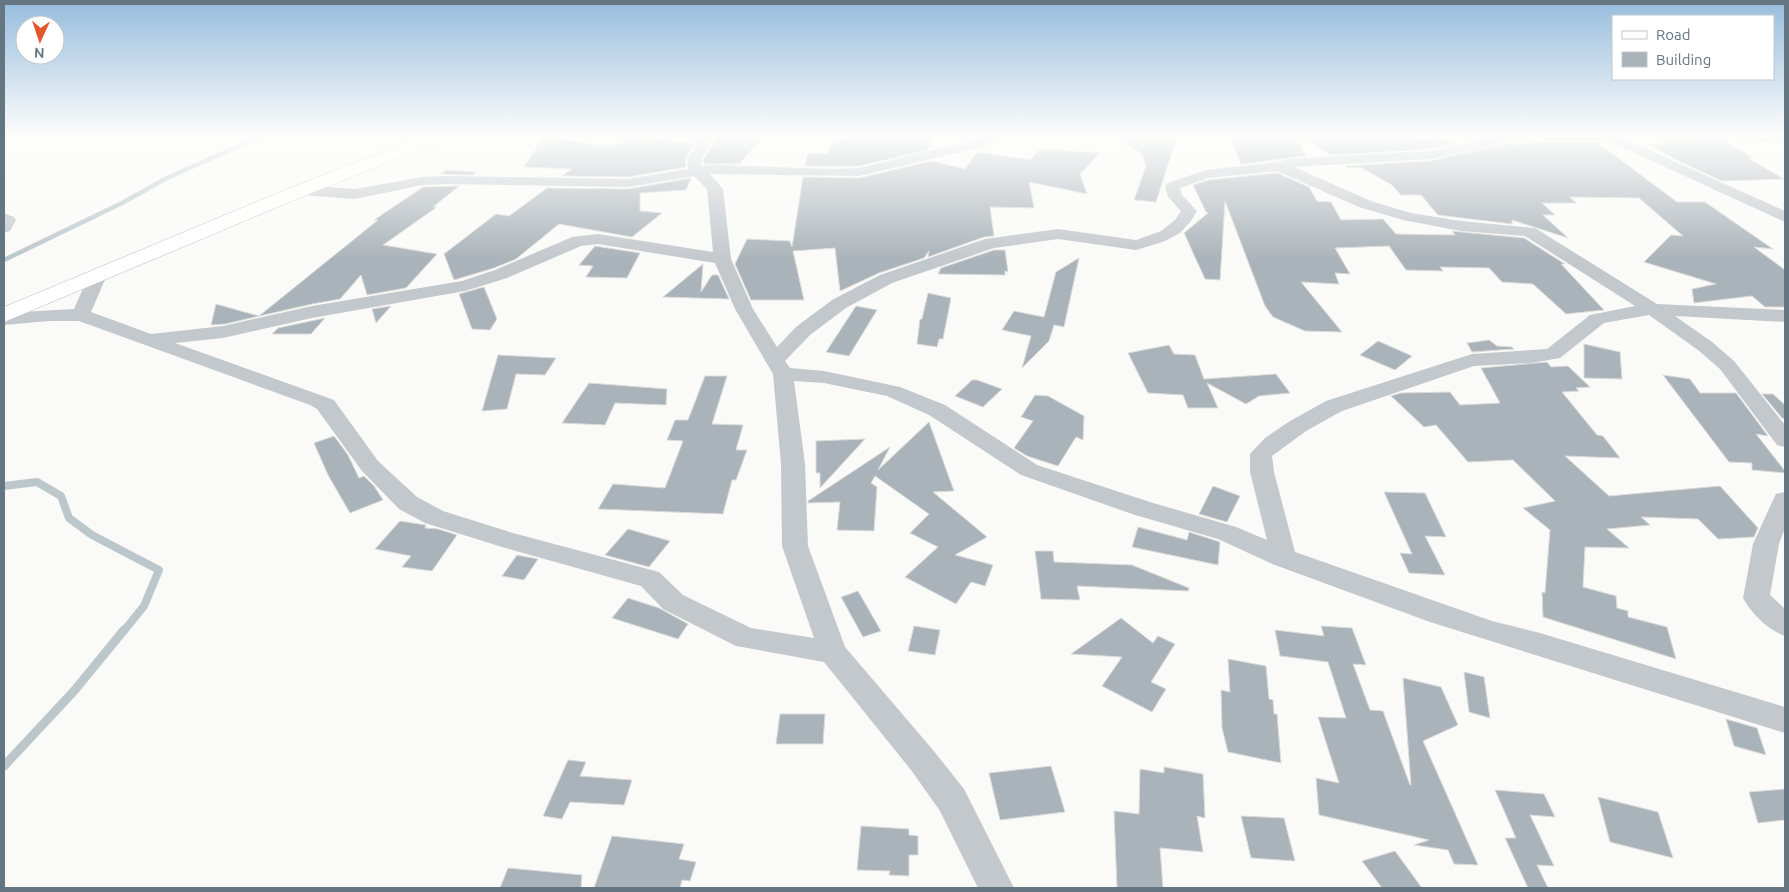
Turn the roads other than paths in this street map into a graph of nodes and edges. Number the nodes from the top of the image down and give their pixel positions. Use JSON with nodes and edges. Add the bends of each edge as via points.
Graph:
{"nodes":[{"id":1,"x":333,"y":178,"type":"edge"},
{"id":2,"x":666,"y":178,"type":"edge"},
{"id":3,"x":705,"y":178,"type":"edge"},
{"id":4,"x":1196,"y":178,"type":"edge"},
{"id":5,"x":1306,"y":178,"type":"edge"},
{"id":6,"x":1699,"y":178,"type":"edge"},
{"id":7,"x":302,"y":190,"type":"junction"},
{"id":8,"x":1785,"y":217,"type":"edge"},
{"id":9,"x":4,"y":218,"type":"edge"},
{"id":10,"x":4,"y":228,"type":"edge"},
{"id":11,"x":722,"y":259,"type":"junction"},
{"id":12,"x":98,"y":275,"type":"junction"},
{"id":13,"x":1653,"y":309,"type":"junction"},
{"id":14,"x":4,"y":315,"type":"edge"},
{"id":15,"x":81,"y":316,"type":"junction"},
{"id":16,"x":1785,"y":316,"type":"edge"},
{"id":17,"x":4,"y":319,"type":"edge"},
{"id":18,"x":146,"y":340,"type":"junction"},
{"id":19,"x":779,"y":367,"type":"junction"},
{"id":20,"x":1785,"y":440,"type":"edge"},
{"id":21,"x":1785,"y":500,"type":"edge"},
{"id":22,"x":1284,"y":558,"type":"junction"},
{"id":23,"x":1785,"y":625,"type":"edge"},
{"id":24,"x":833,"y":652,"type":"junction"},
{"id":25,"x":1785,"y":720,"type":"edge"},
{"id":26,"x":996,"y":888,"type":"edge"}],
"edges":[{"from":1,"to":7,"type":"main road"},
{"from":2,"to":7,"type":"street","via":[[628,183],[422,181],[355,194]]},
{"from":3,"to":11,"type":"street","via":[[715,189]]},
{"from":4,"to":19,"type":"street","via":[[1173,186],[1176,198],[1189,211],[1186,220],[1156,241],[1136,245],[1058,234],[1025,238],[992,244],[886,279],[839,304],[803,331]]},
{"from":5,"to":13,"type":"street","via":[[1366,204],[1409,217],[1461,226],[1530,231]]},
{"from":6,"to":8,"type":"street"},
{"from":7,"to":12,"type":"main road"},
{"from":9,"to":10,"type":"street","via":[[8,220]]},
{"from":11,"to":18,"type":"street","via":[[598,239],[578,241],[465,286],[312,312],[223,332]]},
{"from":11,"to":19,"type":"street","via":[[744,309]]},
{"from":12,"to":14,"type":"main road"},
{"from":12,"to":15,"type":"street"},
{"from":13,"to":16,"type":"street"},
{"from":13,"to":20,"type":"street","via":[[1727,365]]},
{"from":13,"to":22,"type":"street","via":[[1597,319],[1553,354],[1472,360],[1334,406],[1298,426],[1261,454],[1262,472]]},
{"from":15,"to":17,"type":"street","via":[[49,314]]},
{"from":15,"to":18,"type":"street"},
{"from":18,"to":24,"type":"street","via":[[326,405],[375,471],[408,503],[434,517],[650,579],[672,602],[746,638]]},
{"from":19,"to":22,"type":"street","via":[[893,391],[937,410],[1028,470],[1227,533]]},
{"from":19,"to":24,"type":"street","via":[[793,464],[795,546]]},
{"from":21,"to":23,"type":"street","via":[[1766,544],[1756,598]]},
{"from":22,"to":25,"type":"street","via":[[1440,616]]},
{"from":24,"to":26,"type":"street","via":[[952,800]]}]}
